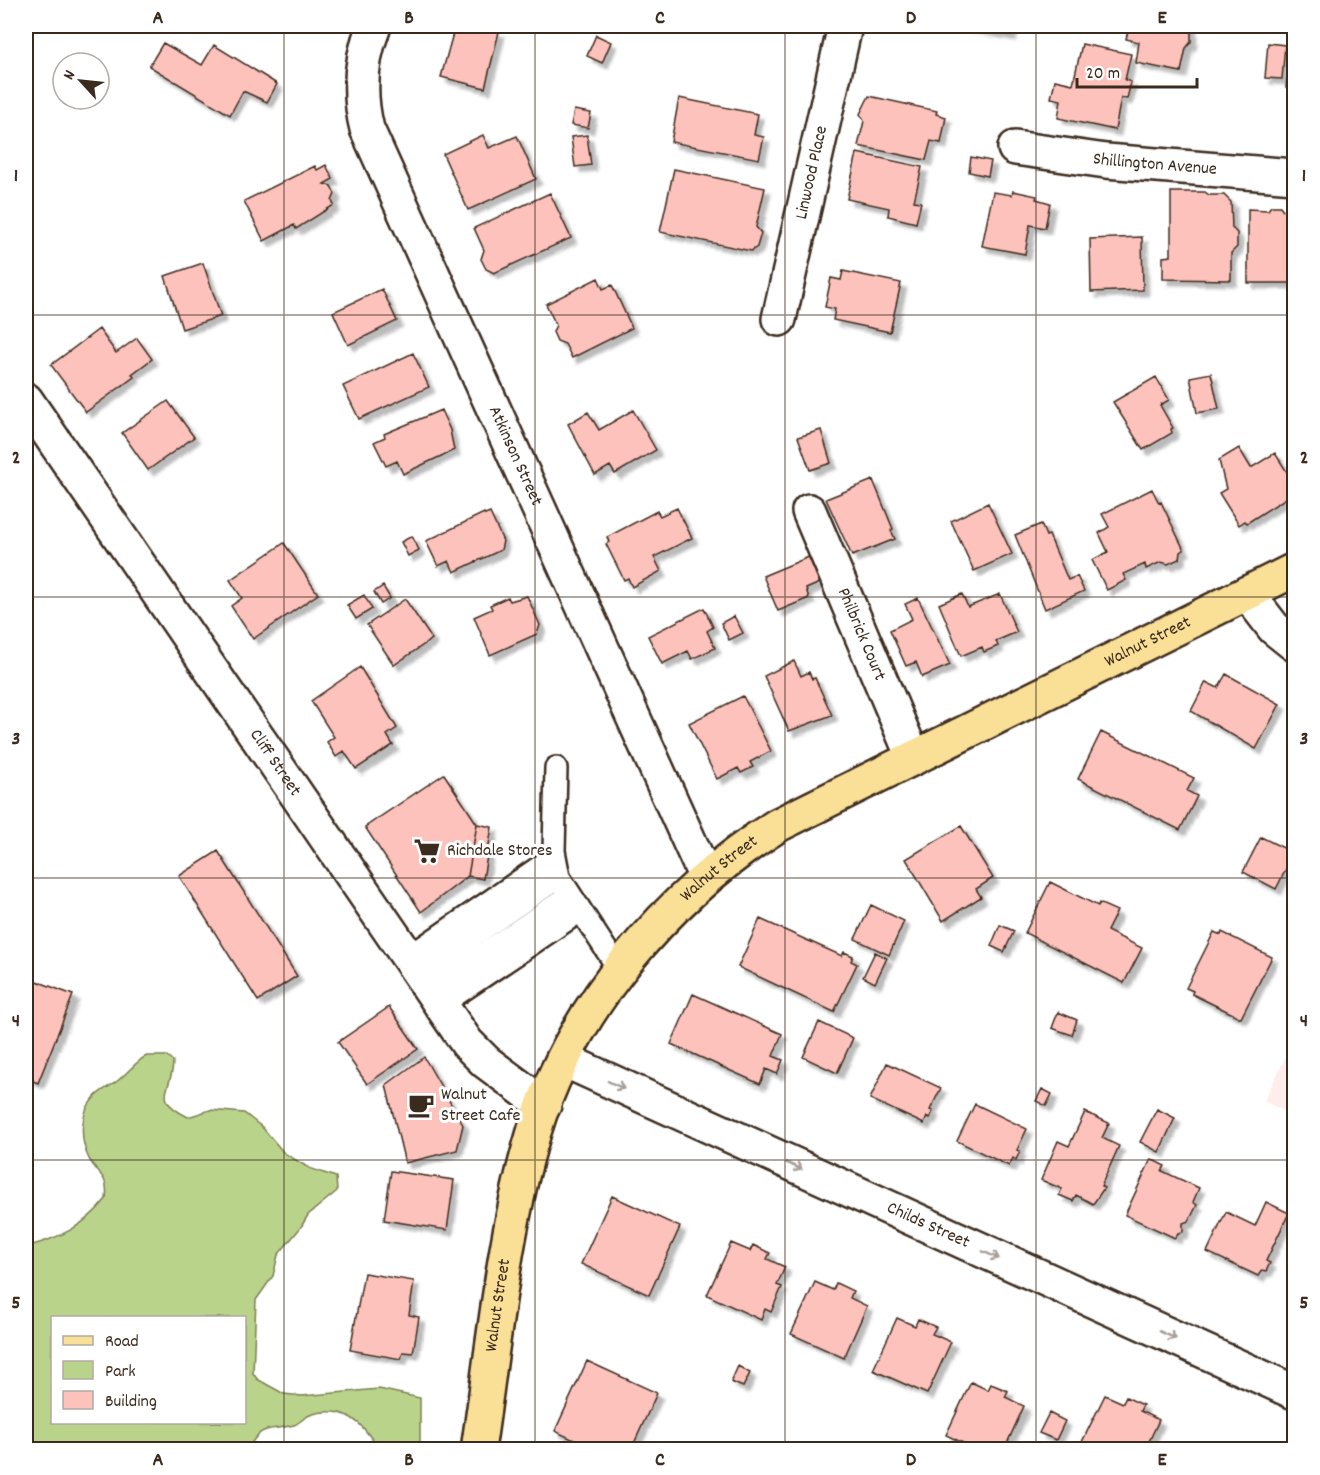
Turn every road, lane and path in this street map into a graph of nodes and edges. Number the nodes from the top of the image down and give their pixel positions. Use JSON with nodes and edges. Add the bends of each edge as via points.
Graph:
{"nodes":[{"id":1,"x":374,"y":26,"type":"edge"},
{"id":2,"x":845,"y":26,"type":"edge"},
{"id":3,"x":1015,"y":148,"type":"dead end"},
{"id":4,"x":1294,"y":176,"type":"edge"},
{"id":5,"x":779,"y":319,"type":"dead end"},
{"id":6,"x":26,"y":400,"type":"edge"},
{"id":7,"x":809,"y":511,"type":"dead end"},
{"id":8,"x":1294,"y":570,"type":"edge"},
{"id":9,"x":1247,"y":593,"type":"junction"},
{"id":10,"x":1294,"y":644,"type":"edge"},
{"id":11,"x":913,"y":757,"type":"junction"},
{"id":12,"x":556,"y":768,"type":"dead end"},
{"id":13,"x":556,"y":867,"type":"junction"},
{"id":14,"x":706,"y":878,"type":"junction"},
{"id":15,"x":574,"y":903,"type":"junction"},
{"id":16,"x":620,"y":971,"type":"junction"},
{"id":17,"x":425,"y":980,"type":"junction"},
{"id":18,"x":564,"y":1060,"type":"junction"},
{"id":19,"x":544,"y":1105,"type":"junction"},
{"id":20,"x":1294,"y":1392,"type":"edge"},
{"id":21,"x":477,"y":1449,"type":"edge"}],
"edges":[{"from":1,"to":14,"type":"street","name":"Atkinson Street","via":[[361,75],[367,129]]},
{"from":2,"to":5,"type":"street","name":"Linwood Place"},
{"from":3,"to":4,"type":"street","name":"Shillington Avenue","via":[[1106,161]]},
{"from":6,"to":17,"type":"street","name":"Cliff Street"},
{"from":7,"to":11,"type":"street","name":"Philbrick Court"},
{"from":8,"to":9,"type":"main road","name":"Walnut Street"},
{"from":9,"to":10,"type":"street","via":[[1274,628]]},
{"from":9,"to":11,"type":"main road","name":"Walnut Street"},
{"from":11,"to":14,"type":"main road","name":"Walnut Street","via":[[778,825]]},
{"from":12,"to":13,"type":"lane"},
{"from":13,"to":15,"type":"lane"},
{"from":13,"to":17,"type":"lane"},
{"from":14,"to":16,"type":"main road","name":"Walnut Street"},
{"from":15,"to":16,"type":"lane"},
{"from":15,"to":17,"type":"lane"},
{"from":16,"to":18,"type":"main road","name":"Walnut Street","via":[[591,1011]]},
{"from":17,"to":19,"type":"street","name":"Cliff Street","via":[[467,1043]]},
{"from":18,"to":19,"type":"main road","name":"Walnut Street"},
{"from":18,"to":20,"type":"street","name":"Childs Street","one_way":true},
{"from":19,"to":21,"type":"main road","name":"Walnut Street","via":[[514,1215]]}]}
